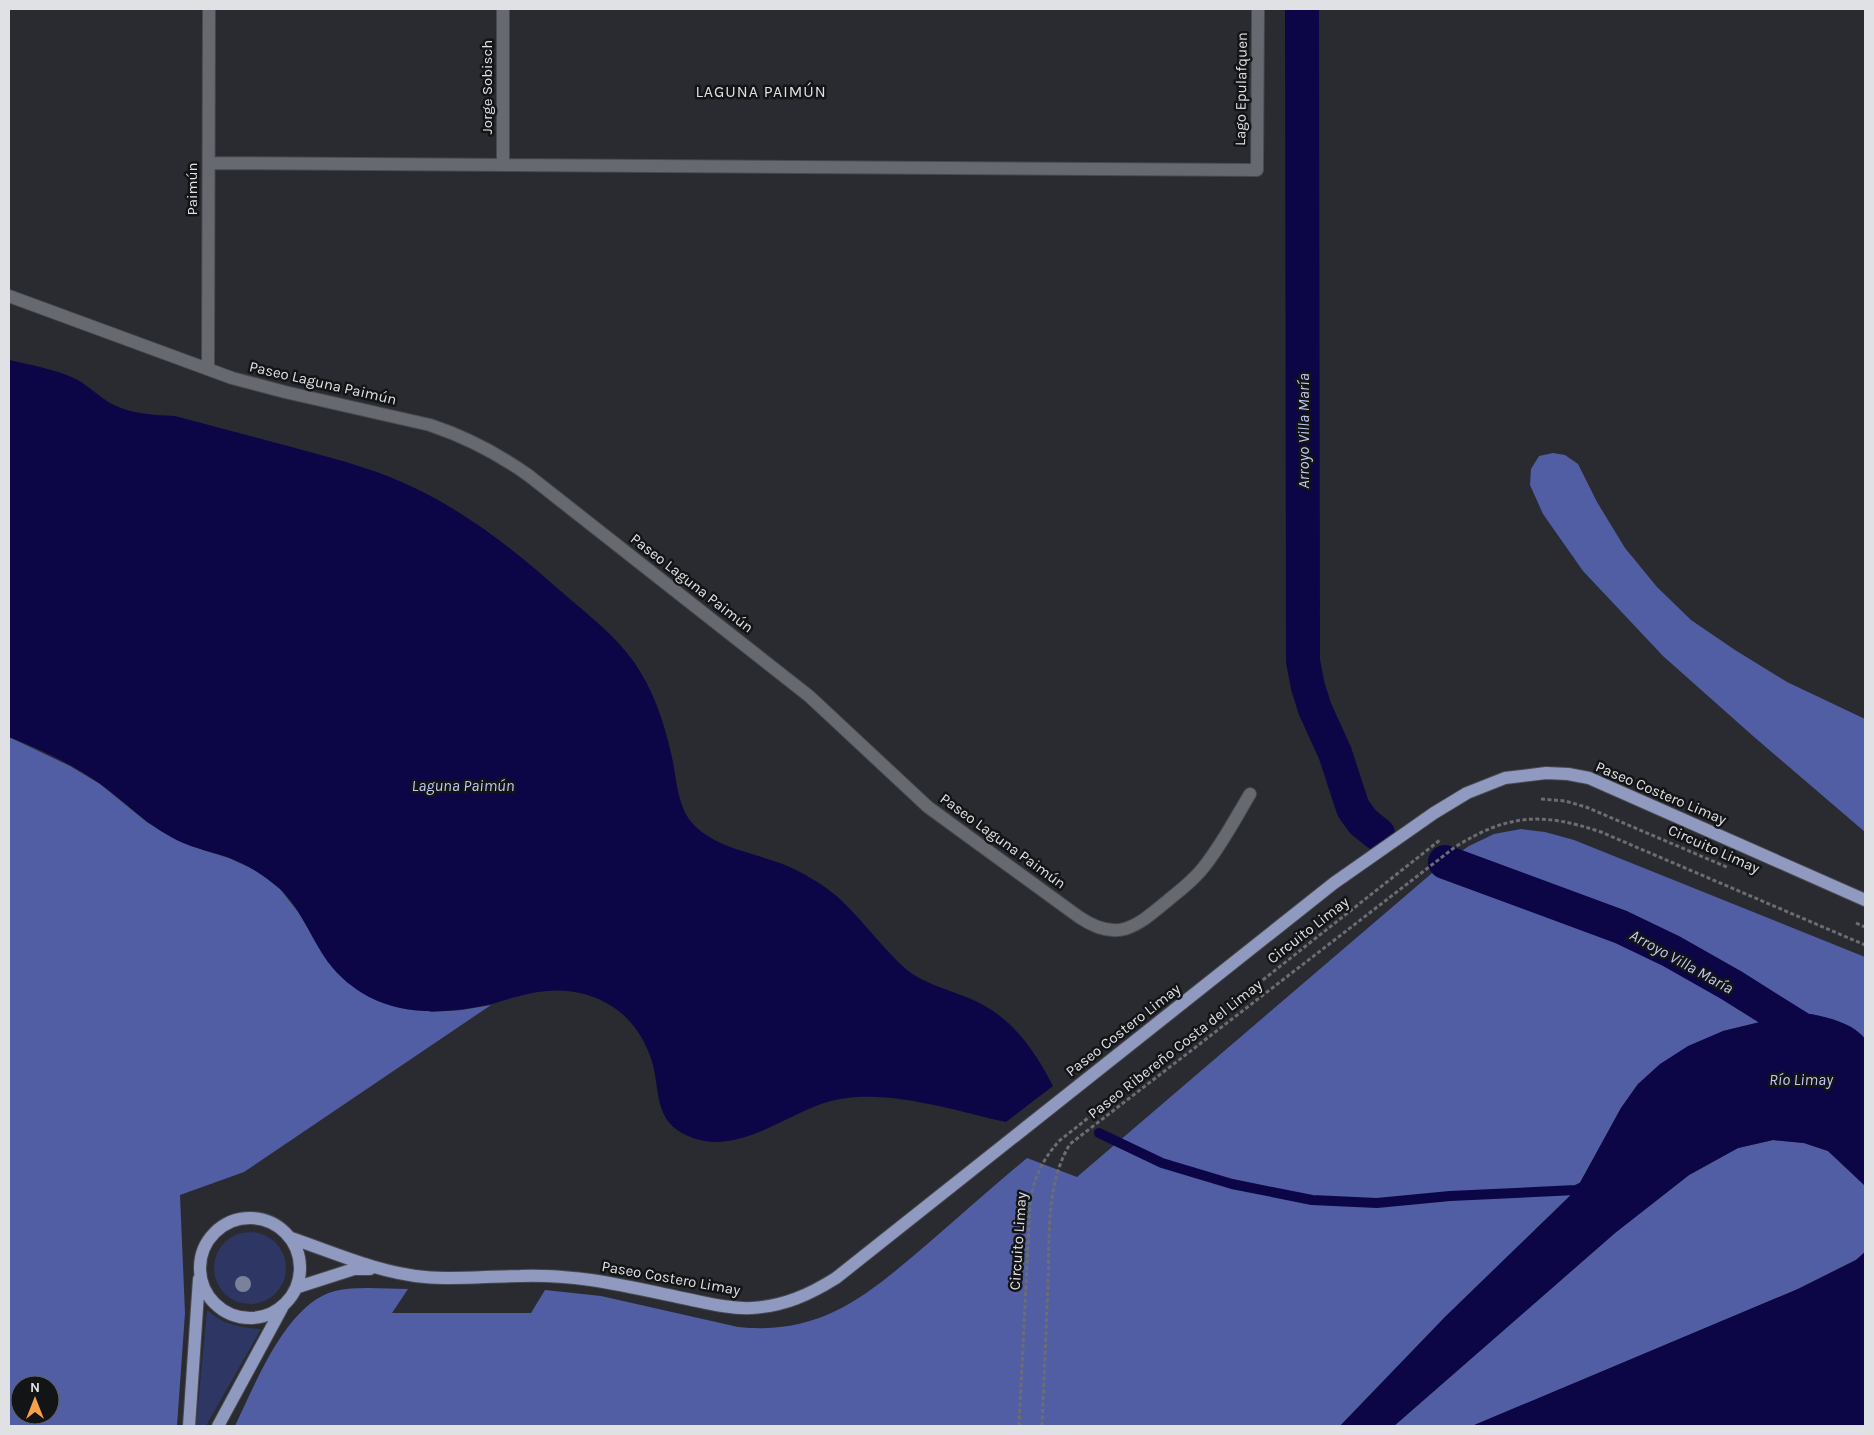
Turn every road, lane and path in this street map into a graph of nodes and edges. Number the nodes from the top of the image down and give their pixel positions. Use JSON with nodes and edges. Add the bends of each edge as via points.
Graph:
{"nodes":[{"id":1,"x":209,"y":9,"type":"edge"},
{"id":2,"x":503,"y":9,"type":"edge"},
{"id":3,"x":1258,"y":9,"type":"edge"},
{"id":4,"x":209,"y":163,"type":"junction"},
{"id":5,"x":503,"y":165,"type":"junction"},
{"id":6,"x":9,"y":296,"type":"edge"},
{"id":7,"x":208,"y":369,"type":"junction"},
{"id":8,"x":1250,"y":794,"type":"dead end"},
{"id":9,"x":1533,"y":800,"type":"dead end"},
{"id":10,"x":1441,"y":839,"type":"dead end"},
{"id":11,"x":1730,"y":868,"type":"dead end"},
{"id":12,"x":1865,"y":900,"type":"edge"},
{"id":13,"x":1847,"y":919,"type":"dead end"},
{"id":14,"x":1865,"y":927,"type":"edge"},
{"id":15,"x":1865,"y":945,"type":"edge"},
{"id":16,"x":291,"y":1238,"type":"junction"},
{"id":17,"x":200,"y":1269,"type":"junction"},
{"id":18,"x":381,"y":1269,"type":"junction"},
{"id":19,"x":298,"y":1287,"type":"junction"},
{"id":20,"x":282,"y":1308,"type":"junction"},
{"id":21,"x":189,"y":1426,"type":"edge"},
{"id":22,"x":218,"y":1426,"type":"edge"},
{"id":23,"x":1019,"y":1426,"type":"edge"},
{"id":24,"x":1042,"y":1426,"type":"edge"}],
"edges":[{"from":1,"to":4,"type":"street","name":"Paimún"},
{"from":2,"to":5,"type":"street","name":"Jorge Sobisch"},
{"from":3,"to":5,"type":"street","name":"Lago Epulafquen","via":[[1257,170]]},
{"from":4,"to":5,"type":"street"},
{"from":4,"to":7,"type":"street","name":"Paimún"},
{"from":6,"to":7,"type":"street","name":"Paseo Laguna Paimún"},
{"from":7,"to":8,"type":"street","name":"Paseo Laguna Paimún","via":[[258,385],[430,425],[470,440],[503,458],[809,696],[928,807],[1097,927],[1118,930],[1137,925],[1186,885],[1216,850]]},
{"from":9,"to":11,"type":"path","name":"Circuito Limay","via":[[1565,801],[1586,807]]},
{"from":10,"to":23,"type":"path","name":"Circuito Limay","via":[[1059,1141],[1048,1154],[1038,1169],[1030,1204]]},
{"from":12,"to":18,"type":"main road","name":"Paseo Costero Limay","via":[[1589,778],[1546,772],[1505,778],[1450,802],[1334,883],[816,1291],[773,1306],[727,1307],[579,1278],[442,1278]]},
{"from":13,"to":14,"type":"path"},
{"from":15,"to":24,"type":"path","name":"Paseo Ribereño Costa del Limay","via":[[1575,823],[1528,818],[1477,833],[1070,1144],[1061,1158],[1053,1196]]},
{"from":16,"to":17,"type":"main road","name":"Paseo Costero Limay","via":[[280,1227],[265,1220],[234,1221],[209,1239],[202,1253]]},
{"from":16,"to":18,"type":"main road","name":"Paseo Costero Limay"},
{"from":16,"to":19,"type":"main road","via":[[301,1263]]},
{"from":17,"to":20,"type":"main road","name":"Paseo Costero Limay","via":[[202,1284],[210,1299],[222,1310],[252,1318],[268,1316]]},
{"from":17,"to":21,"type":"main road","name":"Paseo Costero Limay"},
{"from":18,"to":19,"type":"main road","name":"Paseo Costero Limay","via":[[354,1269]]},
{"from":19,"to":20,"type":"main road"},
{"from":20,"to":22,"type":"main road"}]}
